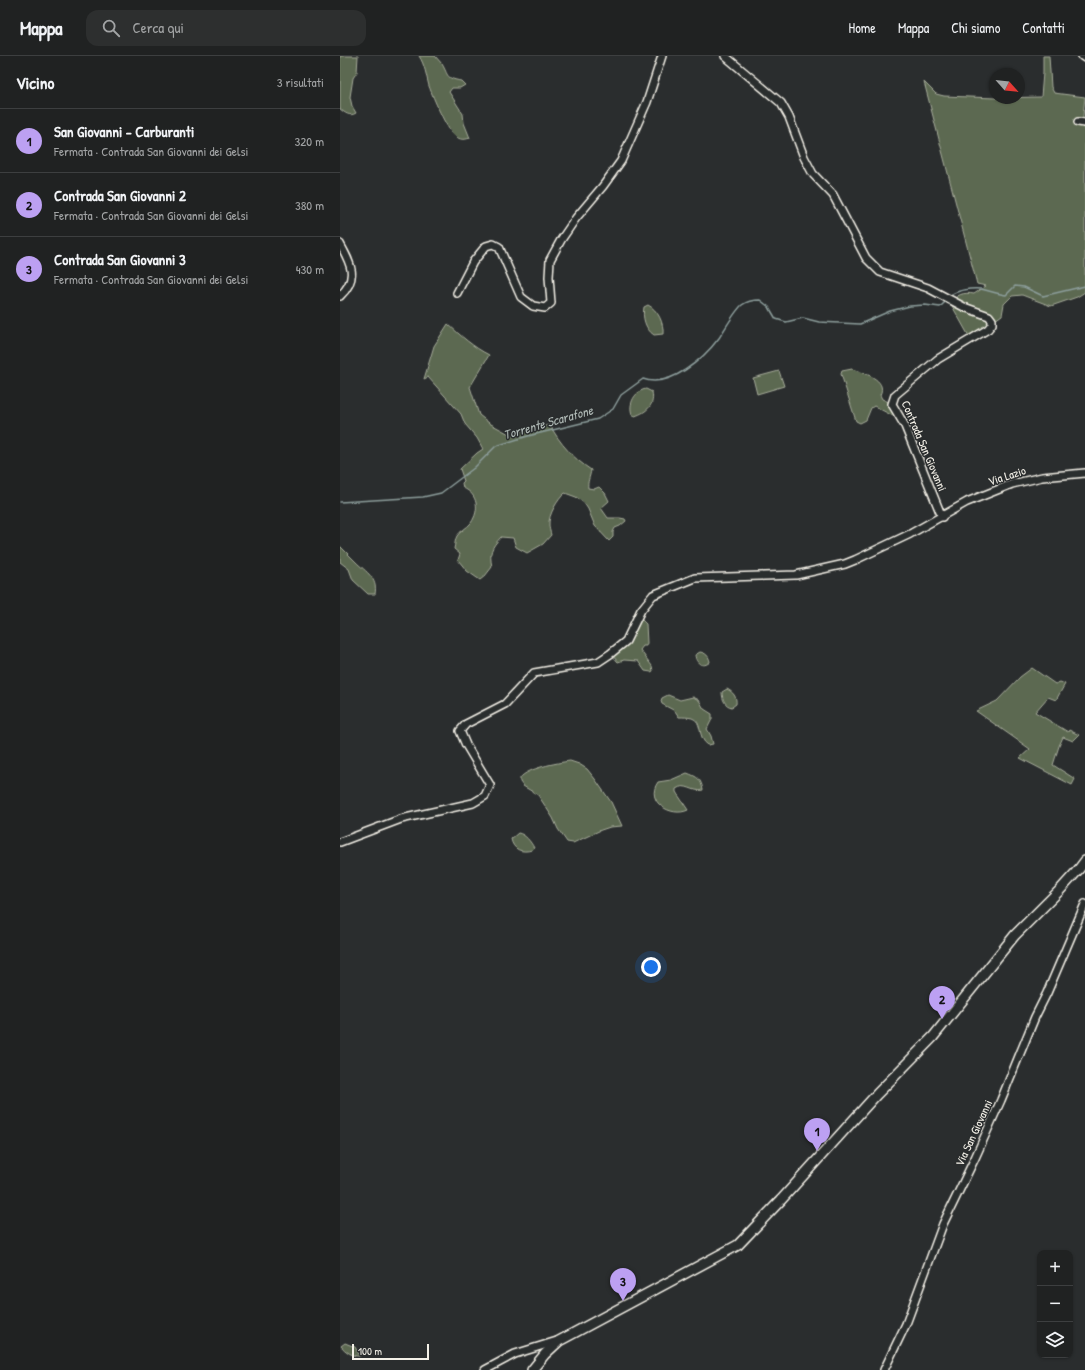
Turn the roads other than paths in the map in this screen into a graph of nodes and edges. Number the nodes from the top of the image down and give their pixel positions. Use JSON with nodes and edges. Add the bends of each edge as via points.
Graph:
{"nodes":[{"id":1,"x":662,"y":56,"type":"edge"},
{"id":2,"x":727,"y":56,"type":"edge"},
{"id":3,"x":340,"y":244,"type":"edge"},
{"id":4,"x":457,"y":293,"type":"dead end"},
{"id":5,"x":340,"y":296,"type":"edge"},
{"id":6,"x":1085,"y":473,"type":"edge"},
{"id":7,"x":942,"y":517,"type":"junction"},
{"id":8,"x":340,"y":842,"type":"edge"},
{"id":9,"x":1085,"y":861,"type":"edge"},
{"id":10,"x":1085,"y":904,"type":"edge"},
{"id":11,"x":559,"y":1341,"type":"junction"},
{"id":12,"x":485,"y":1370,"type":"edge"},
{"id":13,"x":532,"y":1370,"type":"edge"},
{"id":14,"x":884,"y":1370,"type":"edge"}],
"edges":[{"from":1,"to":4,"type":"street","via":[[621,162],[576,218],[550,260],[551,303],[545,308],[533,306],[521,296],[499,247],[493,244],[486,246],[473,262]]},
{"from":2,"to":7,"type":"street","name":"Contrada San Giovanni","via":[[781,103],[813,174],[833,195],[872,265],[880,272],[915,282],[964,307],[989,316],[992,320],[988,329],[921,373],[895,395],[892,404],[905,426]]},
{"from":3,"to":5,"type":"street","via":[[349,259],[352,272],[350,284]]},
{"from":6,"to":7,"type":"street","name":"Via Lazio","via":[[1042,477],[1012,484],[967,502]]},
{"from":7,"to":8,"type":"street","name":"Via Lazio","via":[[844,564],[796,575],[695,578],[654,595],[642,610],[626,641],[610,654],[598,662],[534,674],[505,704],[466,724],[460,731],[490,785],[485,796],[473,803],[401,819]]},
{"from":9,"to":11,"type":"main road","via":[[1016,935],[933,1037],[738,1245]]},
{"from":10,"to":14,"type":"street","name":"Via San Giovanni","via":[[1001,1100],[943,1224],[908,1318]]},
{"from":11,"to":12,"type":"street","via":[[515,1354]]},
{"from":11,"to":13,"type":"main road"}]}
